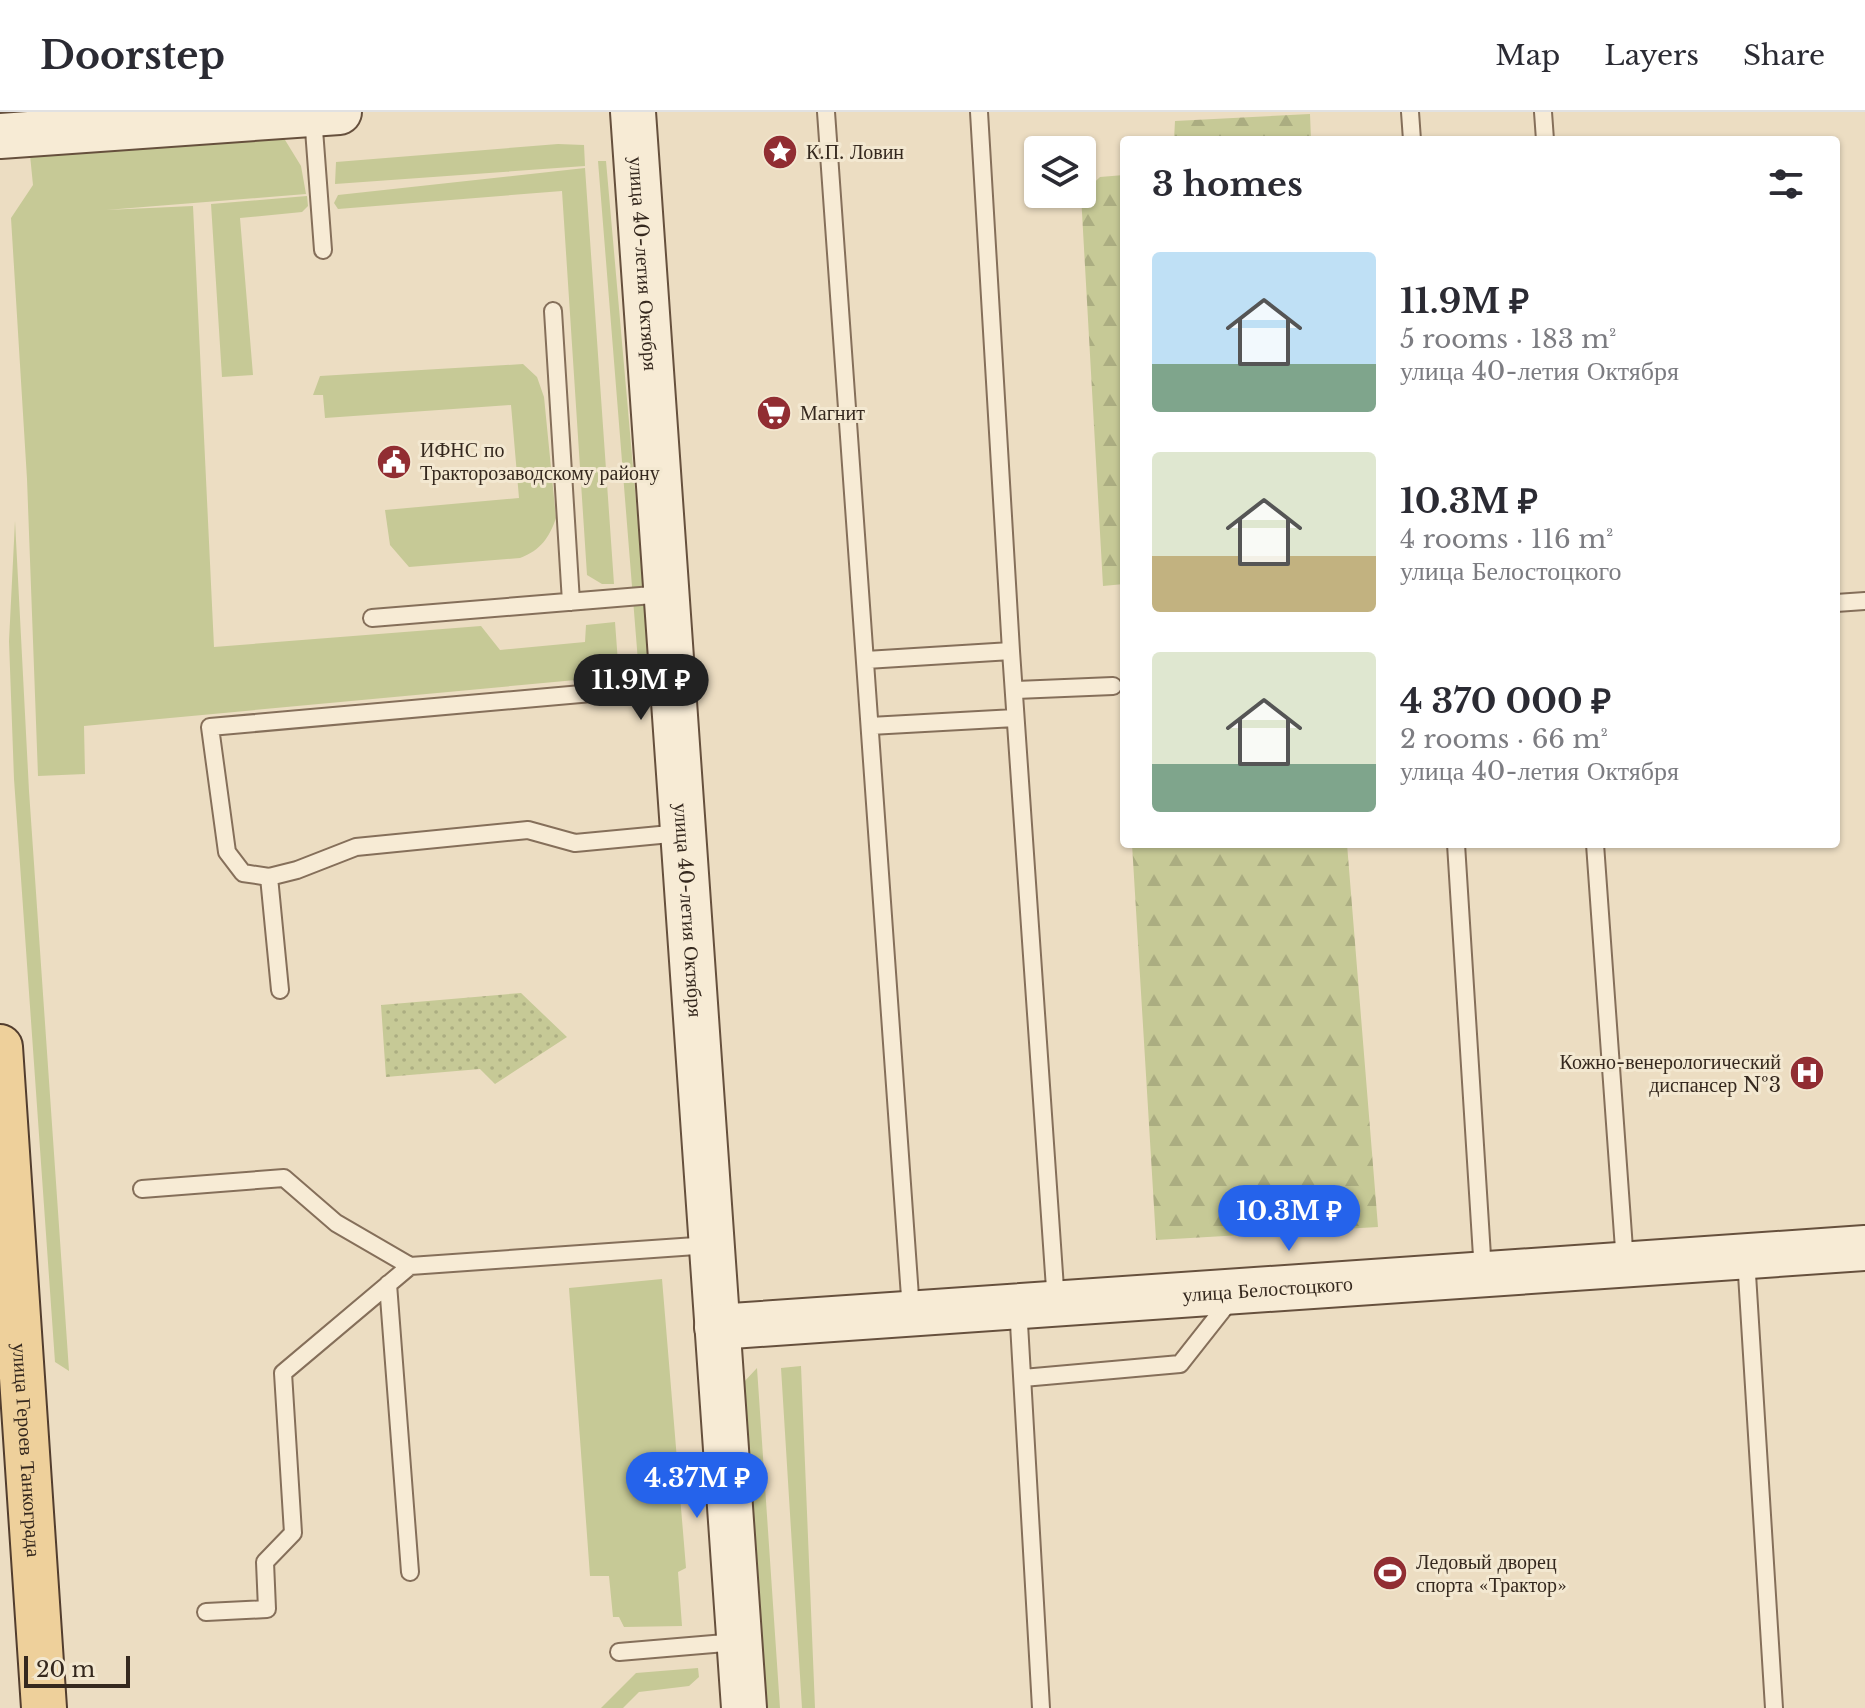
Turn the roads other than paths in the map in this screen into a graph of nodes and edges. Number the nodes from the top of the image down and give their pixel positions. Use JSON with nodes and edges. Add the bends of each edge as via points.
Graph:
{"nodes":[{"id":1,"x":633,"y":112,"type":"edge"},
{"id":2,"x":826,"y":112,"type":"edge"},
{"id":3,"x":979,"y":112,"type":"edge"},
{"id":4,"x":1410,"y":112,"type":"edge"},
{"id":5,"x":1543,"y":112,"type":"edge"},
{"id":6,"x":326,"y":113,"type":"edge"},
{"id":7,"x":0,"y":136,"type":"edge"},
{"id":8,"x":1412,"y":136,"type":"edge"},
{"id":9,"x":1545,"y":136,"type":"edge"},
{"id":10,"x":323,"y":250,"type":"dead end"},
{"id":11,"x":553,"y":311,"type":"dead end"},
{"id":12,"x":667,"y":594,"type":"junction"},
{"id":13,"x":1865,"y":601,"type":"edge"},
{"id":14,"x":571,"y":602,"type":"junction"},
{"id":15,"x":1840,"y":603,"type":"edge"},
{"id":16,"x":372,"y":618,"type":"dead end"},
{"id":17,"x":1011,"y":651,"type":"junction"},
{"id":18,"x":866,"y":660,"type":"junction"},
{"id":19,"x":673,"y":686,"type":"junction"},
{"id":20,"x":1113,"y":686,"type":"dead end"},
{"id":21,"x":1014,"y":690,"type":"junction"},
{"id":22,"x":1015,"y":718,"type":"junction"},
{"id":23,"x":870,"y":726,"type":"junction"},
{"id":24,"x":683,"y":833,"type":"junction"},
{"id":25,"x":1456,"y":848,"type":"edge"},
{"id":26,"x":1595,"y":848,"type":"edge"},
{"id":27,"x":269,"y":877,"type":"junction"},
{"id":28,"x":280,"y":990,"type":"dead end"},
{"id":29,"x":0,"y":1047,"type":"edge"},
{"id":30,"x":142,"y":1189,"type":"dead end"},
{"id":31,"x":712,"y":1245,"type":"junction"},
{"id":32,"x":1865,"y":1248,"type":"edge"},
{"id":33,"x":1746,"y":1256,"type":"junction"},
{"id":34,"x":1626,"y":1264,"type":"junction"},
{"id":35,"x":410,"y":1266,"type":"junction"},
{"id":36,"x":1484,"y":1274,"type":"junction"},
{"id":37,"x":388,"y":1284,"type":"junction"},
{"id":38,"x":1237,"y":1291,"type":"junction"},
{"id":39,"x":1037,"y":1305,"type":"junction"},
{"id":40,"x":911,"y":1313,"type":"junction"},
{"id":41,"x":717,"y":1327,"type":"junction"},
{"id":42,"x":1023,"y":1378,"type":"junction"},
{"id":43,"x":410,"y":1572,"type":"dead end"},
{"id":44,"x":206,"y":1612,"type":"dead end"},
{"id":45,"x":739,"y":1642,"type":"junction"},
{"id":46,"x":619,"y":1652,"type":"dead end"},
{"id":47,"x":44,"y":1708,"type":"edge"},
{"id":48,"x":744,"y":1708,"type":"edge"},
{"id":49,"x":1041,"y":1708,"type":"edge"},
{"id":50,"x":1774,"y":1708,"type":"edge"}],
"edges":[{"from":1,"to":12,"type":"street","name":"улица 40-летия Октября"},
{"from":2,"to":18,"type":"lane"},
{"from":3,"to":17,"type":"lane"},
{"from":4,"to":8,"type":"lane"},
{"from":5,"to":9,"type":"lane"},
{"from":6,"to":7,"type":"street"},
{"from":6,"to":10,"type":"lane"},
{"from":11,"to":14,"type":"lane"},
{"from":12,"to":14,"type":"lane"},
{"from":12,"to":19,"type":"street","name":"улица 40-летия Октября"},
{"from":13,"to":15,"type":"lane"},
{"from":14,"to":16,"type":"lane"},
{"from":17,"to":18,"type":"lane"},
{"from":17,"to":21,"type":"lane"},
{"from":18,"to":23,"type":"lane"},
{"from":19,"to":24,"type":"street","name":"улица 40-летия Октября"},
{"from":19,"to":27,"type":"lane","via":[[210,727],[227,852],[243,873]]},
{"from":20,"to":21,"type":"lane"},
{"from":21,"to":22,"type":"lane"},
{"from":22,"to":23,"type":"lane"},
{"from":22,"to":39,"type":"lane"},
{"from":23,"to":40,"type":"lane"},
{"from":24,"to":27,"type":"lane","via":[[575,843],[528,830],[356,847]]},
{"from":24,"to":31,"type":"street","name":"улица 40-летия Октября"},
{"from":25,"to":36,"type":"lane"},
{"from":26,"to":34,"type":"lane"},
{"from":27,"to":28,"type":"lane"},
{"from":29,"to":47,"type":"main road","name":"улица Героев Танкограда"},
{"from":30,"to":35,"type":"lane","via":[[284,1178],[336,1223]]},
{"from":31,"to":35,"type":"lane"},
{"from":31,"to":41,"type":"street","name":"улица 40-летия Октября"},
{"from":32,"to":33,"type":"street","name":"улица Белостоцкого"},
{"from":33,"to":34,"type":"street","name":"улица Белостоцкого"},
{"from":33,"to":50,"type":"lane"},
{"from":34,"to":36,"type":"street","name":"улица Белостоцкого"},
{"from":35,"to":37,"type":"lane"},
{"from":36,"to":38,"type":"street","name":"улица Белостоцкого"},
{"from":37,"to":43,"type":"lane"},
{"from":37,"to":44,"type":"lane","via":[[283,1373],[293,1533],[265,1562],[267,1609]]},
{"from":38,"to":39,"type":"street","name":"улица Белостоцкого"},
{"from":38,"to":42,"type":"lane","via":[[1180,1364]]},
{"from":39,"to":40,"type":"street","name":"улица Белостоцкого"},
{"from":39,"to":42,"type":"lane"},
{"from":40,"to":41,"type":"street","name":"улица Белостоцкого"},
{"from":41,"to":45,"type":"street","name":"улица 40-летия Октября"},
{"from":42,"to":49,"type":"lane"},
{"from":45,"to":46,"type":"lane"},
{"from":45,"to":48,"type":"street","name":"улица 40-летия Октября"}]}
